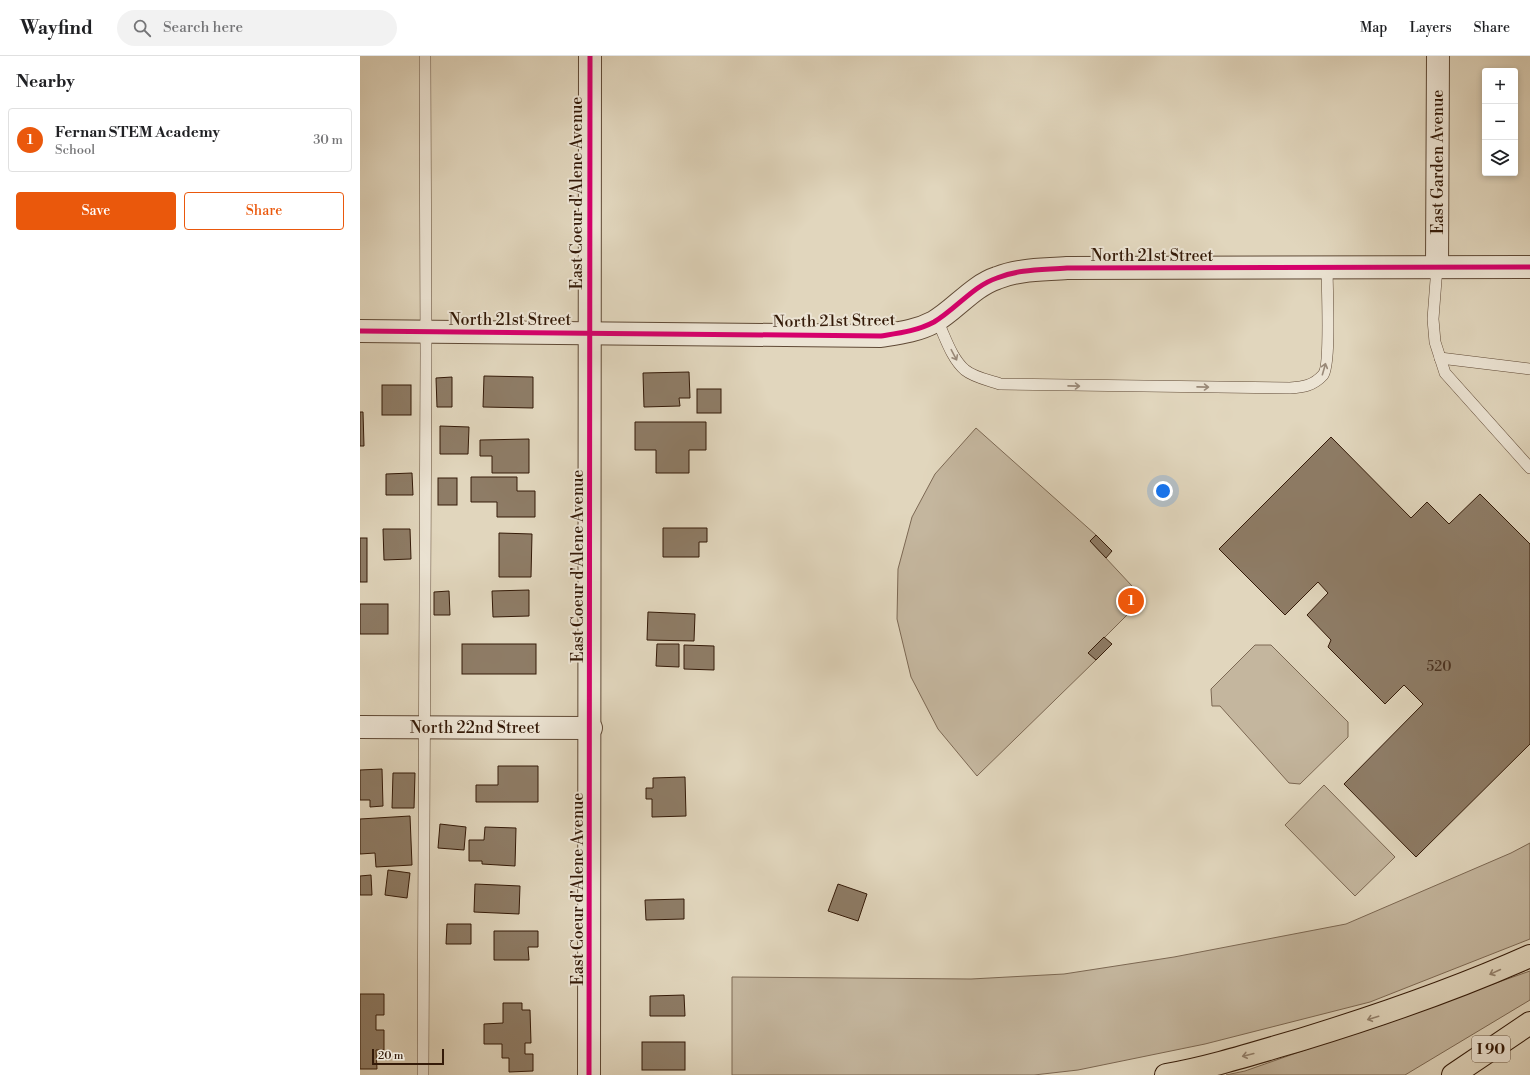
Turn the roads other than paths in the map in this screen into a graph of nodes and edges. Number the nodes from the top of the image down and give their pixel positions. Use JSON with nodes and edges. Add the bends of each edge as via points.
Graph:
{"nodes":[{"id":1,"x":425,"y":56,"type":"edge"},
{"id":2,"x":590,"y":56,"type":"edge"},
{"id":3,"x":1438,"y":56,"type":"edge"},
{"id":4,"x":1327,"y":267,"type":"junction"},
{"id":5,"x":1437,"y":267,"type":"junction"},
{"id":6,"x":1530,"y":267,"type":"edge"},
{"id":7,"x":937,"y":320,"type":"junction"},
{"id":8,"x":360,"y":331,"type":"edge"},
{"id":9,"x":426,"y":331,"type":"junction"},
{"id":10,"x":588,"y":332,"type":"junction"},
{"id":11,"x":1440,"y":358,"type":"junction"},
{"id":12,"x":1530,"y":369,"type":"edge"},
{"id":13,"x":1530,"y":468,"type":"edge"},
{"id":14,"x":360,"y":727,"type":"edge"},
{"id":15,"x":425,"y":727,"type":"junction"},
{"id":16,"x":591,"y":728,"type":"junction"},
{"id":17,"x":1530,"y":956,"type":"edge"},
{"id":18,"x":1530,"y":1023,"type":"edge"},
{"id":19,"x":423,"y":1075,"type":"edge"},
{"id":20,"x":589,"y":1075,"type":"edge"},
{"id":21,"x":1166,"y":1075,"type":"edge"},
{"id":22,"x":1452,"y":1075,"type":"edge"}],
"edges":[{"from":1,"to":9,"type":"lane"},
{"from":2,"to":10,"type":"street","name":"East Coeur d'Alene Avenue"},
{"from":3,"to":5,"type":"street","name":"East Garden Avenue"},
{"from":4,"to":5,"type":"street","name":"North 21st Street"},
{"from":4,"to":7,"type":"street","name":"North 21st Street","via":[[1067,268],[1018,272],[996,278],[981,286]]},
{"from":7,"to":4,"type":"lane","one_way":true,"via":[[956,359],[965,370],[1000,384],[1290,388],[1310,386],[1324,374],[1327,357]]},
{"from":5,"to":6,"type":"street","name":"North 21st Street"},
{"from":5,"to":11,"type":"lane","via":[[1433,319],[1435,342]]},
{"from":7,"to":10,"type":"street","name":"North 21st Street","via":[[912,332],[881,336]]},
{"from":8,"to":9,"type":"street","name":"North 21st Street"},
{"from":9,"to":10,"type":"street","name":"North 21st Street"},
{"from":9,"to":15,"type":"lane"},
{"from":10,"to":16,"type":"street","name":"East Coeur d'Alene Avenue"},
{"from":11,"to":12,"type":"lane"},
{"from":11,"to":13,"type":"lane","via":[[1445,373]]},
{"from":14,"to":15,"type":"street","name":"North 22nd Street"},
{"from":15,"to":16,"type":"street","name":"North 22nd Street"},
{"from":15,"to":19,"type":"lane"},
{"from":16,"to":20,"type":"street","name":"East Coeur d'Alene Avenue"},
{"from":17,"to":21,"type":"highway","one_way":true,"via":[[1482,978],[1375,1017],[1262,1051]]},
{"from":18,"to":22,"type":"highway","number":"I 90"}]}
